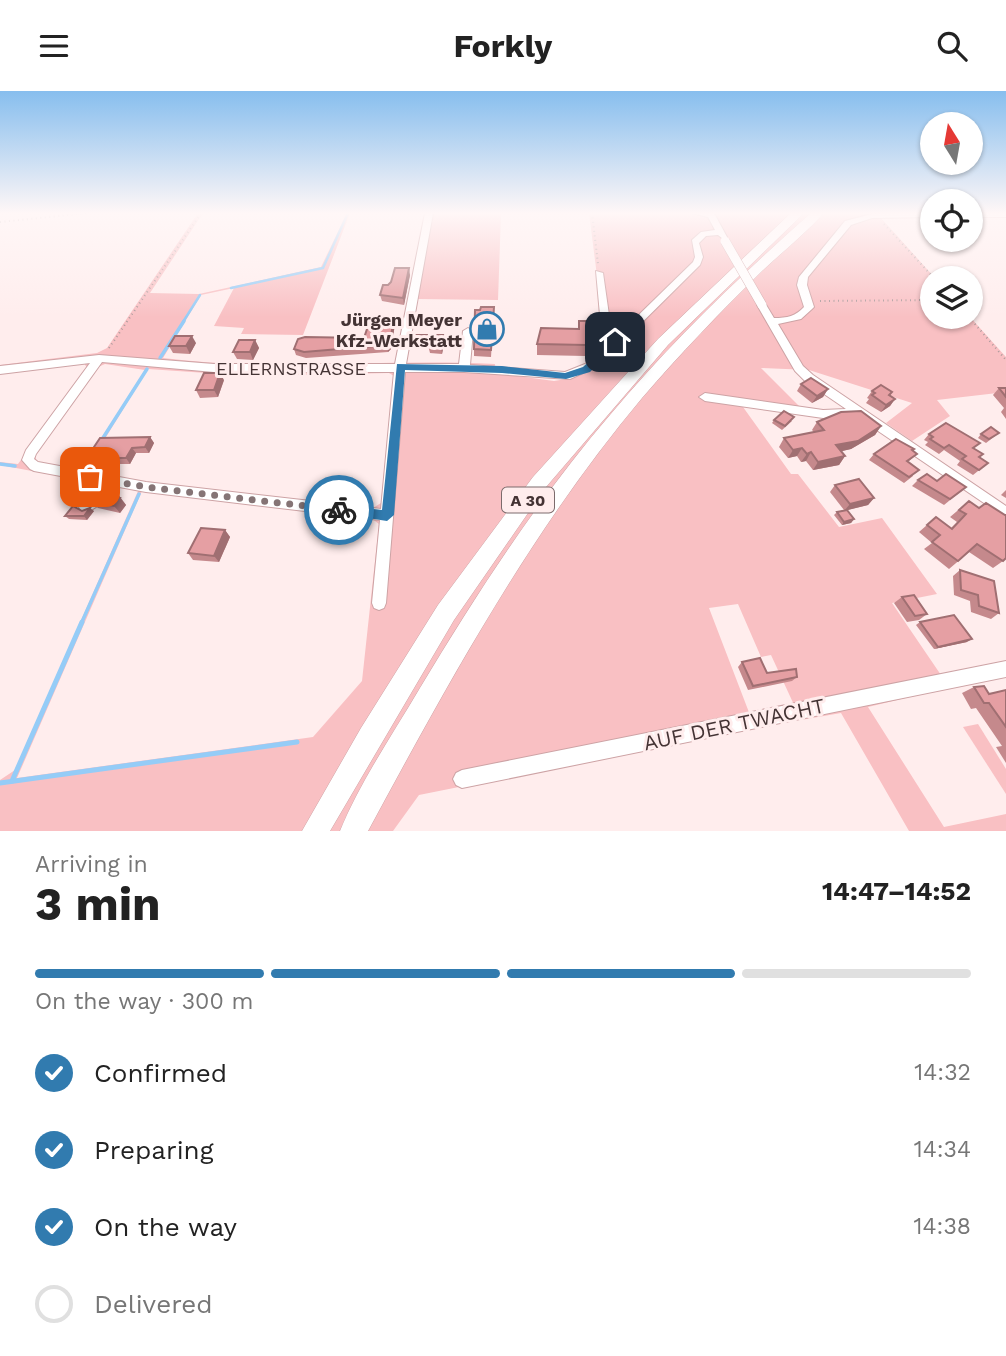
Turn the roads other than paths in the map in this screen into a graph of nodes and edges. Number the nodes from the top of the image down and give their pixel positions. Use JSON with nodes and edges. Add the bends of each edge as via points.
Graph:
{"nodes":[{"id":1,"x":423,"y":248,"type":"edge"},
{"id":2,"x":696,"y":248,"type":"edge"},
{"id":3,"x":730,"y":248,"type":"edge"},
{"id":4,"x":760,"y":248,"type":"edge"},
{"id":5,"x":779,"y":248,"type":"edge"},
{"id":6,"x":828,"y":248,"type":"edge"},
{"id":7,"x":599,"y":273,"type":"road end"},
{"id":8,"x":762,"y":305,"type":"joint"},
{"id":9,"x":773,"y":321,"type":"junction"},
{"id":10,"x":468,"y":331,"type":"dead end"},
{"id":11,"x":615,"y":342,"type":"junction"},
{"id":12,"x":101,"y":358,"type":"junction"},
{"id":13,"x":401,"y":367,"type":"junction"},
{"id":14,"x":464,"y":368,"type":"junction"},
{"id":15,"x":0,"y":370,"type":"edge"},
{"id":16,"x":705,"y":397,"type":"dead end"},
{"id":17,"x":860,"y":413,"type":"junction"},
{"id":18,"x":111,"y":481,"type":"junction"},
{"id":19,"x":86,"y":507,"type":"edge"},
{"id":20,"x":1006,"y":513,"type":"edge"},
{"id":21,"x":387,"y":515,"type":"junction"},
{"id":22,"x":379,"y":603,"type":"dead end"},
{"id":23,"x":1006,"y":670,"type":"edge"},
{"id":24,"x":462,"y":779,"type":"dead end"},
{"id":25,"x":316,"y":831,"type":"edge"},
{"id":26,"x":354,"y":831,"type":"edge"}],
"edges":[{"from":1,"to":13,"type":"street"},
{"from":2,"to":11,"type":"street","name":"ELLERNSTRASSE","via":[[697,263]]},
{"from":3,"to":8,"type":"street","bridge":true},
{"from":4,"to":25,"type":"highway","number":"A 30","via":[[669,333],[568,447],[468,580],[392,698]]},
{"from":5,"to":26,"type":"highway","number":"A 30","via":[[672,355],[567,484],[433,687]]},
{"from":6,"to":9,"type":"street","via":[[804,277],[809,307],[803,317]]},
{"from":7,"to":11,"type":"street","via":[[607,337]]},
{"from":8,"to":9,"type":"street"},
{"from":9,"to":17,"type":"street","via":[[799,368]]},
{"from":10,"to":14,"type":"street"},
{"from":11,"to":14,"type":"street","name":"ELLERNSTRASSE","via":[[586,369],[566,376]]},
{"from":12,"to":13,"type":"street","name":"ELLERNSTRASSE","via":[[251,370]]},
{"from":12,"to":15,"type":"street","name":"ELLERNSTRASSE"},
{"from":12,"to":18,"type":"street","via":[[27,460],[46,470]]},
{"from":13,"to":14,"type":"street","name":"ELLERNSTRASSE"},
{"from":13,"to":21,"type":"street"},
{"from":16,"to":17,"type":"street","via":[[823,414]]},
{"from":17,"to":20,"type":"street"},
{"from":18,"to":19,"type":"street"},
{"from":18,"to":21,"type":"street"},
{"from":21,"to":22,"type":"street"},
{"from":23,"to":24,"type":"street","name":"AUF DER TWACHT"}]}
